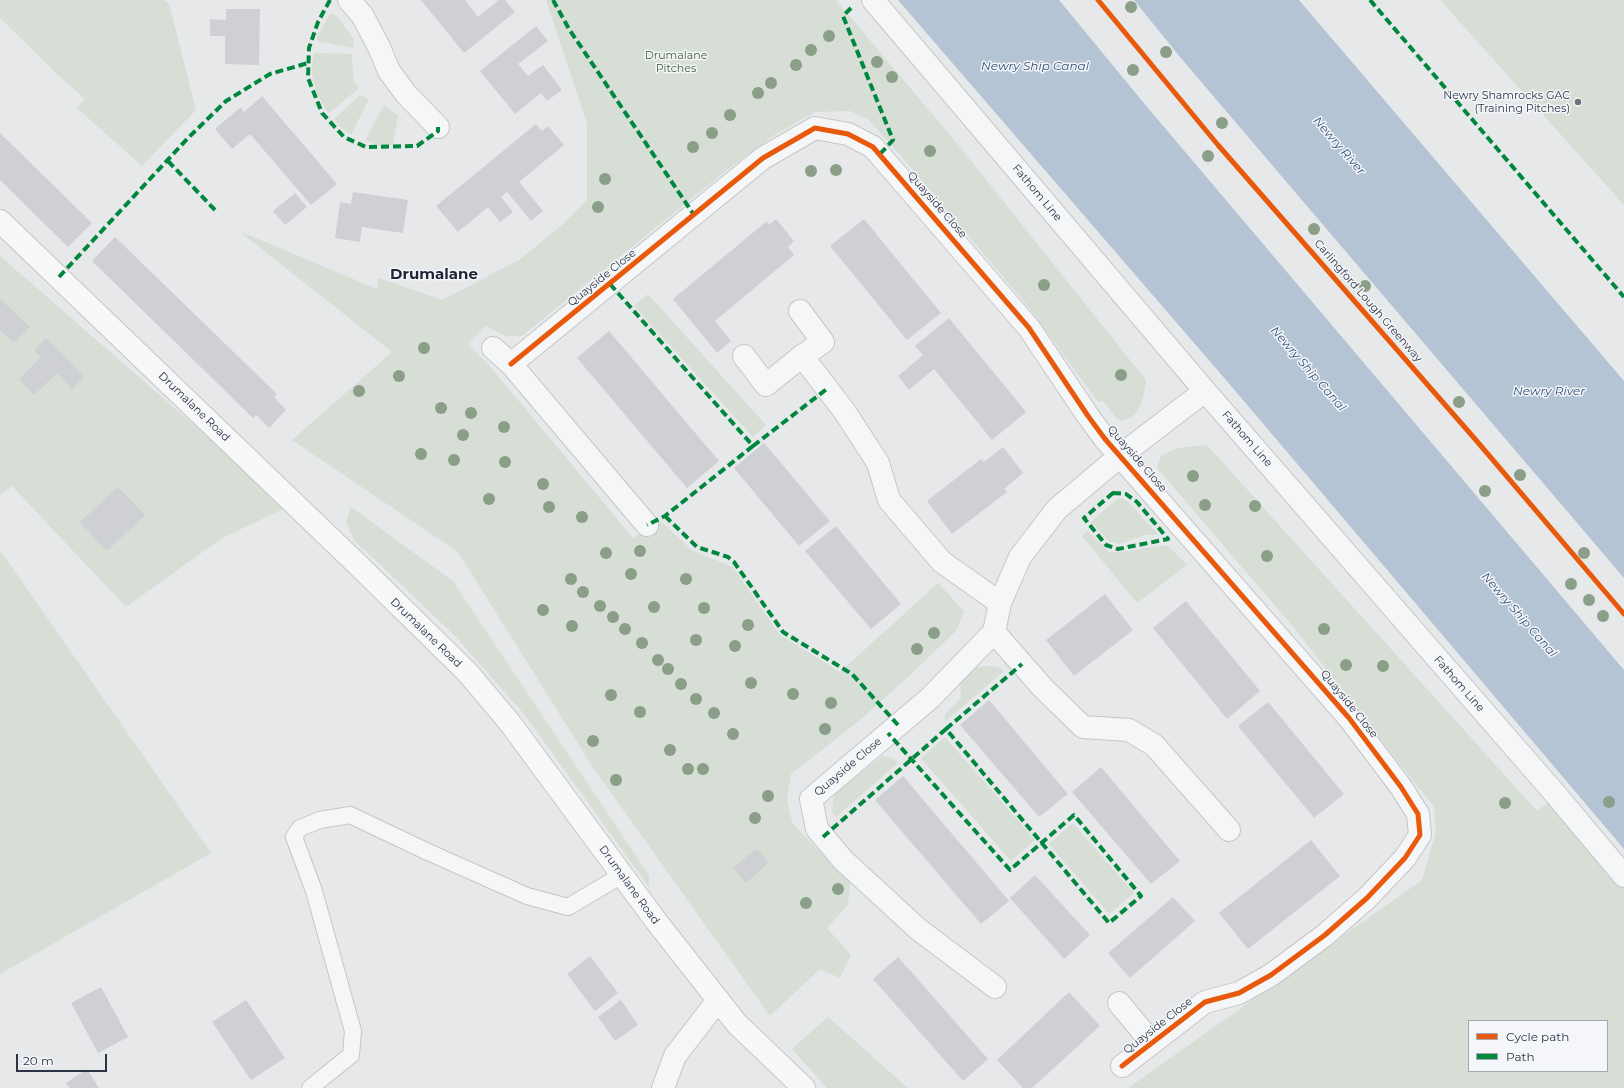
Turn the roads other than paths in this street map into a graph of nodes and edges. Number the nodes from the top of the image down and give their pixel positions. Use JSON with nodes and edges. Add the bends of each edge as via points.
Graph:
{"nodes":[{"id":1,"x":349,"y":0,"type":"edge"},
{"id":2,"x":873,"y":0,"type":"edge"},
{"id":3,"x":438,"y":127,"type":"dead end"},
{"id":4,"x":0,"y":221,"type":"edge"},
{"id":5,"x":800,"y":312,"type":"dead end"},
{"id":6,"x":493,"y":348,"type":"dead end"},
{"id":7,"x":744,"y":356,"type":"dead end"},
{"id":8,"x":802,"y":356,"type":"junction"},
{"id":9,"x":511,"y":364,"type":"junction"},
{"id":10,"x":1206,"y":391,"type":"junction"},
{"id":11,"x":1120,"y":456,"type":"junction"},
{"id":12,"x":647,"y":525,"type":"dead end"},
{"id":13,"x":1000,"y":603,"type":"junction"},
{"id":14,"x":994,"y":632,"type":"junction"},
{"id":15,"x":1229,"y":830,"type":"dead end"},
{"id":16,"x":622,"y":875,"type":"junction"},
{"id":17,"x":1624,"y":876,"type":"edge"},
{"id":18,"x":995,"y":987,"type":"dead end"},
{"id":19,"x":718,"y":1000,"type":"junction"},
{"id":20,"x":1119,"y":1003,"type":"dead end"},
{"id":21,"x":1152,"y":1043,"type":"junction"},
{"id":22,"x":1122,"y":1066,"type":"dead end"},
{"id":23,"x":310,"y":1088,"type":"edge"},
{"id":24,"x":663,"y":1088,"type":"edge"},
{"id":25,"x":804,"y":1088,"type":"edge"}],
"edges":[{"from":1,"to":3,"type":"street","via":[[362,15],[389,72]]},
{"from":2,"to":10,"type":"street","name":"Fathom Line"},
{"from":4,"to":16,"type":"main road","name":"Drumalane Road","via":[[468,673],[510,723]]},
{"from":5,"to":8,"type":"street","via":[[823,342]]},
{"from":6,"to":9,"type":"street"},
{"from":7,"to":8,"type":"street","via":[[766,385]]},
{"from":8,"to":13,"type":"street","via":[[845,412],[878,463],[889,500],[942,562]]},
{"from":9,"to":11,"type":"street","name":"Quayside Close","via":[[764,158],[815,128],[848,134],[873,147],[1029,328],[1088,416]]},
{"from":9,"to":12,"type":"street"},
{"from":10,"to":11,"type":"street","name":"Quayside Close"},
{"from":10,"to":17,"type":"street","name":"Fathom Line"},
{"from":11,"to":13,"type":"street","name":"Quayside Close","via":[[1057,509],[1020,558]]},
{"from":11,"to":21,"type":"street","name":"Quayside Close","via":[[1349,718],[1418,814],[1420,835],[1405,858],[1367,898],[1325,934],[1272,975],[1239,993],[1205,1002]]},
{"from":13,"to":14,"type":"street","name":"Quayside Close"},
{"from":14,"to":15,"type":"street","via":[[1042,687],[1083,727],[1129,730],[1154,745]]},
{"from":14,"to":18,"type":"street","name":"Quayside Close","via":[[930,698],[811,798],[817,829],[843,860],[918,929]]},
{"from":16,"to":19,"type":"main road","name":"Drumalane Road"},
{"from":16,"to":23,"type":"lane","via":[[568,907],[527,896],[350,815],[320,820],[300,828],[294,837],[314,892],[353,1031],[351,1054]]},
{"from":19,"to":24,"type":"street","via":[[675,1056]]},
{"from":19,"to":25,"type":"main road","name":"Drumalane Road","via":[[737,1024]]},
{"from":20,"to":21,"type":"street"},
{"from":21,"to":22,"type":"street","name":"Quayside Close"}]}
